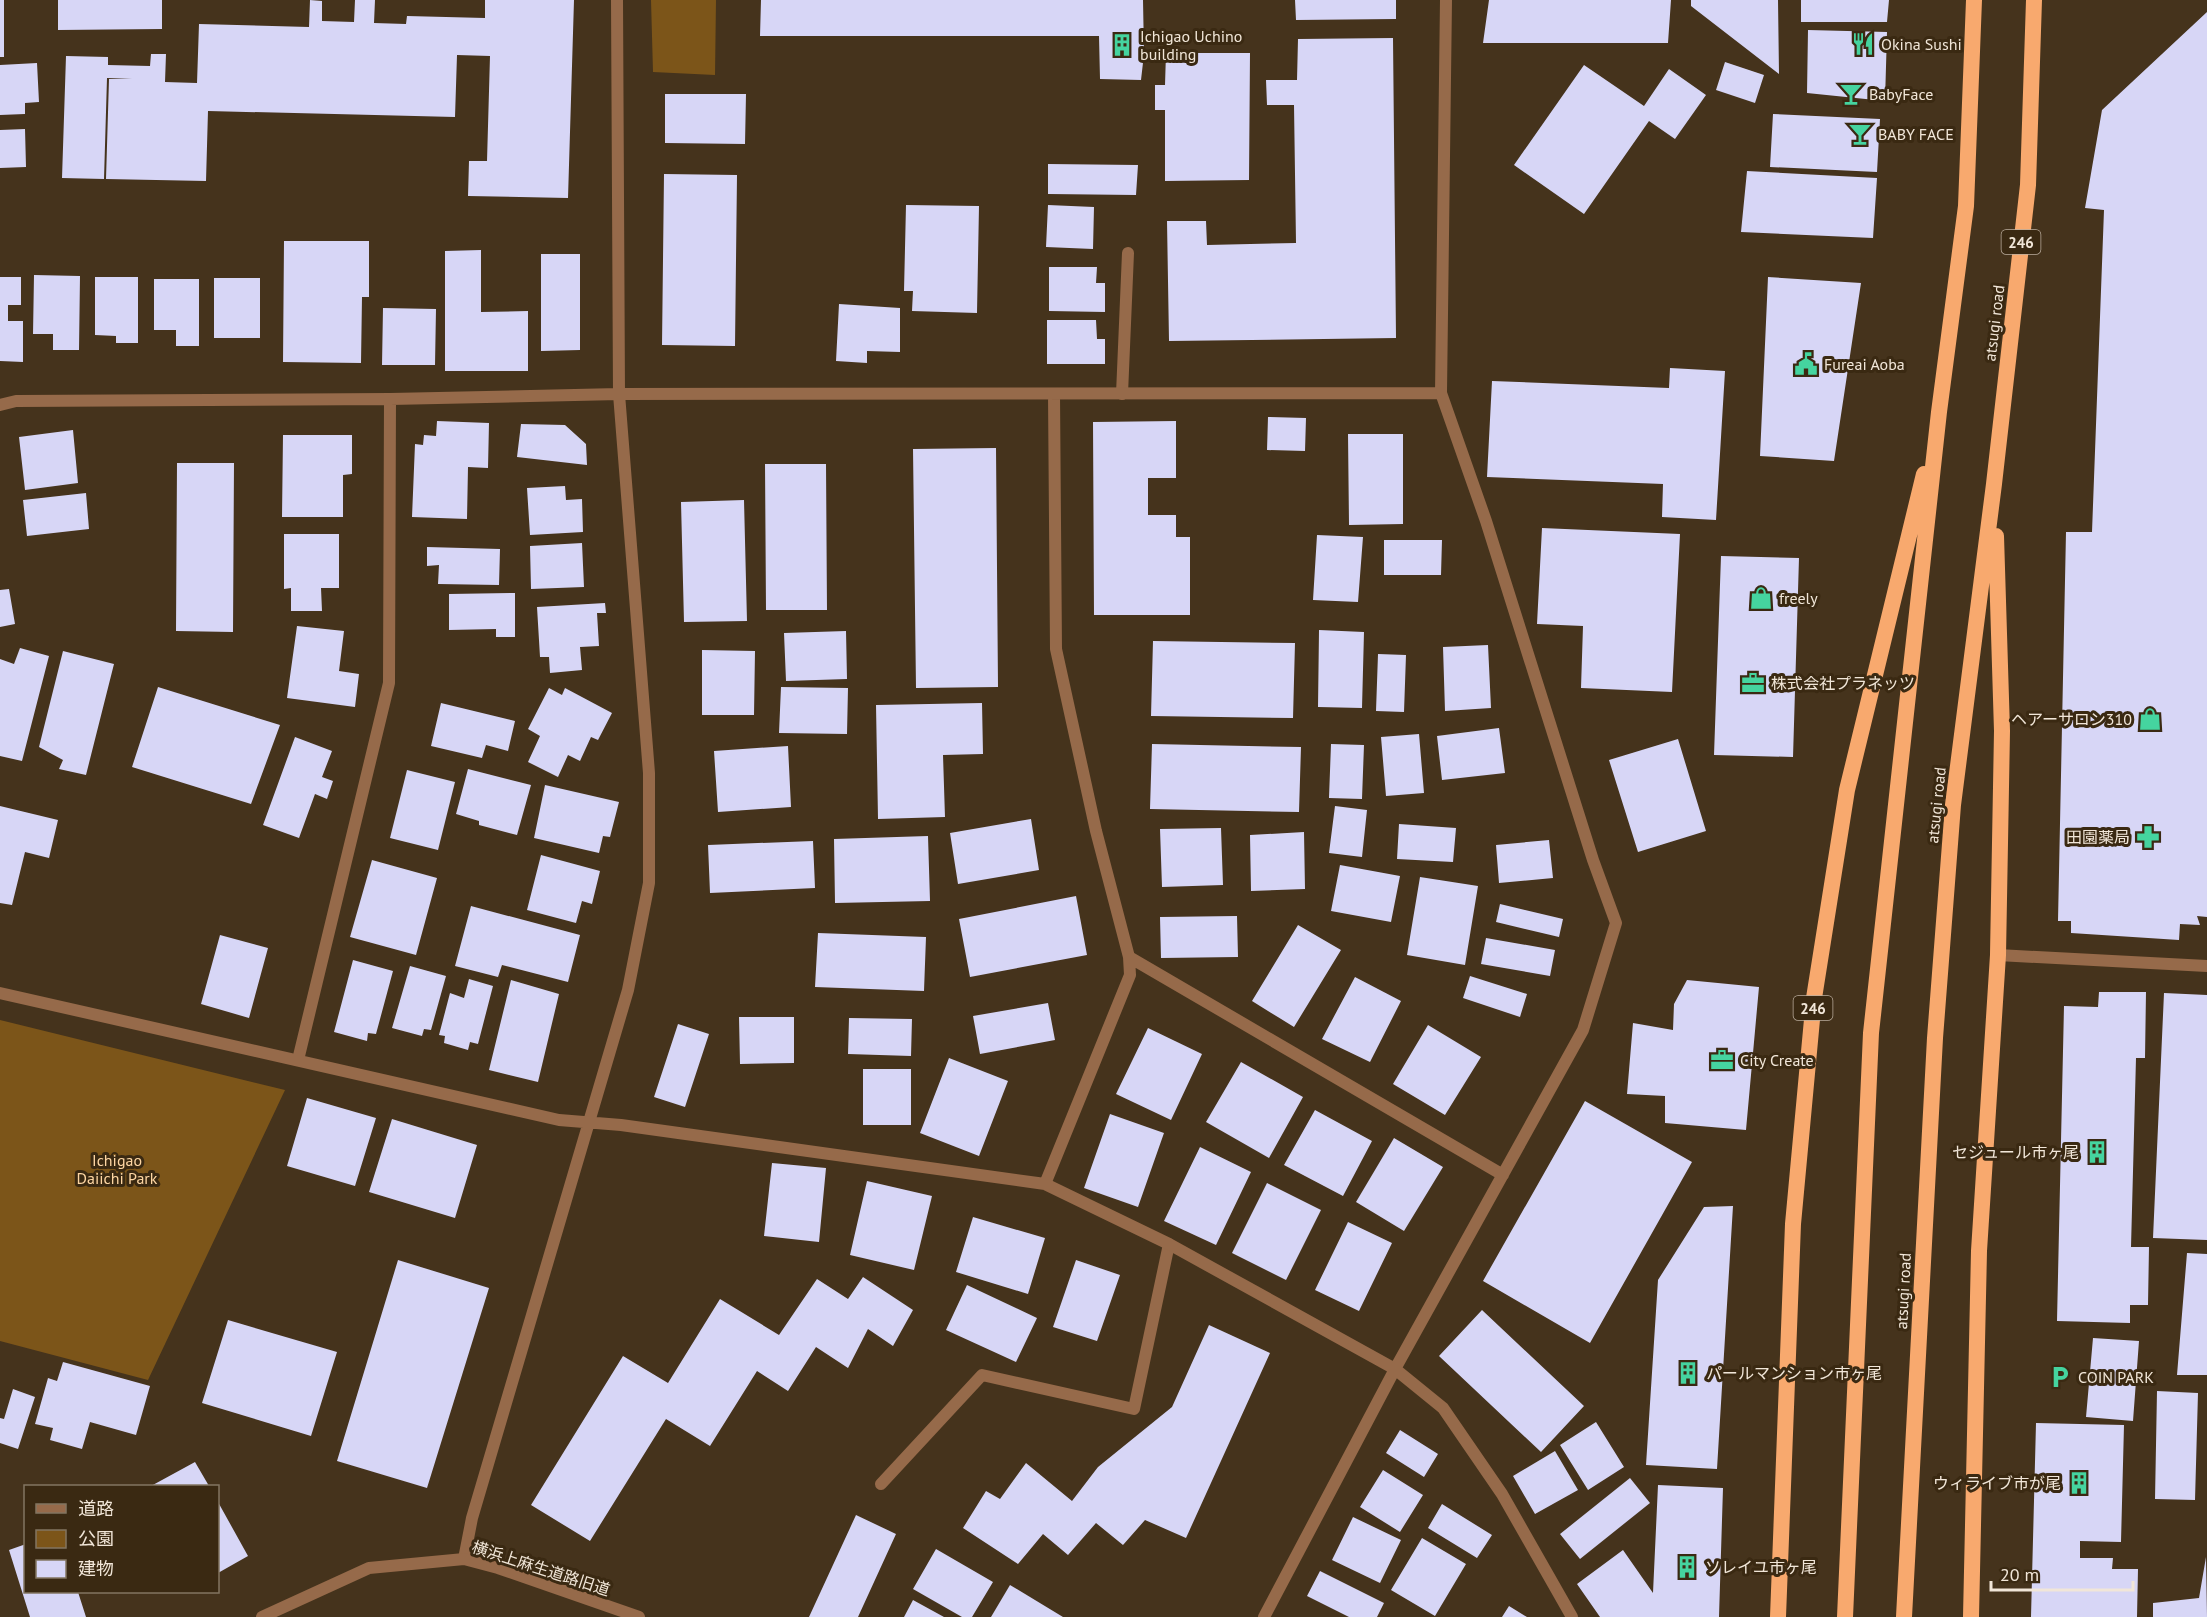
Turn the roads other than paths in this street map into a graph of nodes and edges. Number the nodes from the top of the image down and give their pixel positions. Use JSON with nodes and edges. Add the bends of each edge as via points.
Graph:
{"nodes":[{"id":1,"x":617,"y":0,"type":"edge"},
{"id":2,"x":1446,"y":0,"type":"edge"},
{"id":3,"x":1974,"y":0,"type":"edge"},
{"id":4,"x":2034,"y":0,"type":"edge"},
{"id":5,"x":1128,"y":253,"type":"dead end"},
{"id":6,"x":1441,"y":393,"type":"junction"},
{"id":7,"x":618,"y":394,"type":"junction"},
{"id":8,"x":1054,"y":394,"type":"junction"},
{"id":9,"x":1122,"y":394,"type":"junction"},
{"id":10,"x":390,"y":399,"type":"junction"},
{"id":11,"x":0,"y":405,"type":"edge"},
{"id":12,"x":1940,"y":412,"type":"junction"},
{"id":13,"x":1994,"y":484,"type":"junction"},
{"id":14,"x":1998,"y":955,"type":"junction"},
{"id":15,"x":1129,"y":957,"type":"junction"},
{"id":16,"x":2207,"y":966,"type":"edge"},
{"id":17,"x":0,"y":993,"type":"edge"},
{"id":18,"x":298,"y":1060,"type":"junction"},
{"id":19,"x":589,"y":1122,"type":"junction"},
{"id":20,"x":1503,"y":1175,"type":"junction"},
{"id":21,"x":1045,"y":1184,"type":"junction"},
{"id":22,"x":1169,"y":1244,"type":"junction"},
{"id":23,"x":1395,"y":1369,"type":"junction"},
{"id":24,"x":881,"y":1484,"type":"dead end"},
{"id":25,"x":464,"y":1559,"type":"junction"},
{"id":26,"x":262,"y":1617,"type":"edge"},
{"id":27,"x":639,"y":1617,"type":"edge"},
{"id":28,"x":1264,"y":1617,"type":"edge"},
{"id":29,"x":1572,"y":1617,"type":"edge"},
{"id":30,"x":1778,"y":1617,"type":"edge"},
{"id":31,"x":1845,"y":1617,"type":"edge"},
{"id":32,"x":1904,"y":1617,"type":"edge"},
{"id":33,"x":1971,"y":1617,"type":"edge"}],
"edges":[{"from":1,"to":7,"type":"street"},
{"from":2,"to":6,"type":"street"},
{"from":3,"to":12,"type":"highway","number":"246","via":[[1966,206]]},
{"from":4,"to":13,"type":"highway","name":"atsugi road","number":"246","via":[[2028,185]]},
{"from":5,"to":9,"type":"street"},
{"from":6,"to":9,"type":"street"},
{"from":6,"to":20,"type":"street","via":[[1616,923],[1583,1029]]},
{"from":7,"to":8,"type":"street"},
{"from":7,"to":10,"type":"street"},
{"from":7,"to":19,"type":"street","via":[[649,773],[649,883],[628,990]]},
{"from":8,"to":9,"type":"street"},
{"from":8,"to":15,"type":"street","via":[[1056,649],[1096,831]]},
{"from":10,"to":11,"type":"street","via":[[16,401]]},
{"from":10,"to":18,"type":"street","via":[[389,683]]},
{"from":12,"to":30,"type":"highway","number":"246","via":[[1846,790],[1814,998],[1793,1224]]},
{"from":12,"to":31,"type":"highway","number":"246","via":[[1871,1033]]},
{"from":13,"to":14,"type":"highway","number":"246","via":[[2002,731]]},
{"from":13,"to":32,"type":"highway","name":"atsugi road","number":"246","via":[[1953,805],[1934,1049]]},
{"from":14,"to":16,"type":"street"},
{"from":14,"to":33,"type":"highway","number":"246","via":[[1979,1251]]},
{"from":15,"to":20,"type":"street"},
{"from":15,"to":21,"type":"street","via":[[1130,975]]},
{"from":17,"to":18,"type":"street"},
{"from":18,"to":19,"type":"street","via":[[559,1120]]},
{"from":19,"to":21,"type":"street"},
{"from":19,"to":25,"type":"street","via":[[472,1518]]},
{"from":20,"to":23,"type":"street"},
{"from":21,"to":22,"type":"street"},
{"from":22,"to":23,"type":"street"},
{"from":22,"to":24,"type":"street","via":[[1134,1409],[982,1375]]},
{"from":23,"to":28,"type":"street"},
{"from":23,"to":29,"type":"street","via":[[1443,1408],[1502,1494]]},
{"from":25,"to":26,"type":"street","name":"横浜上麻生道路旧道","via":[[369,1568]]},
{"from":25,"to":27,"type":"street","name":"横浜上麻生道路旧道"}]}
